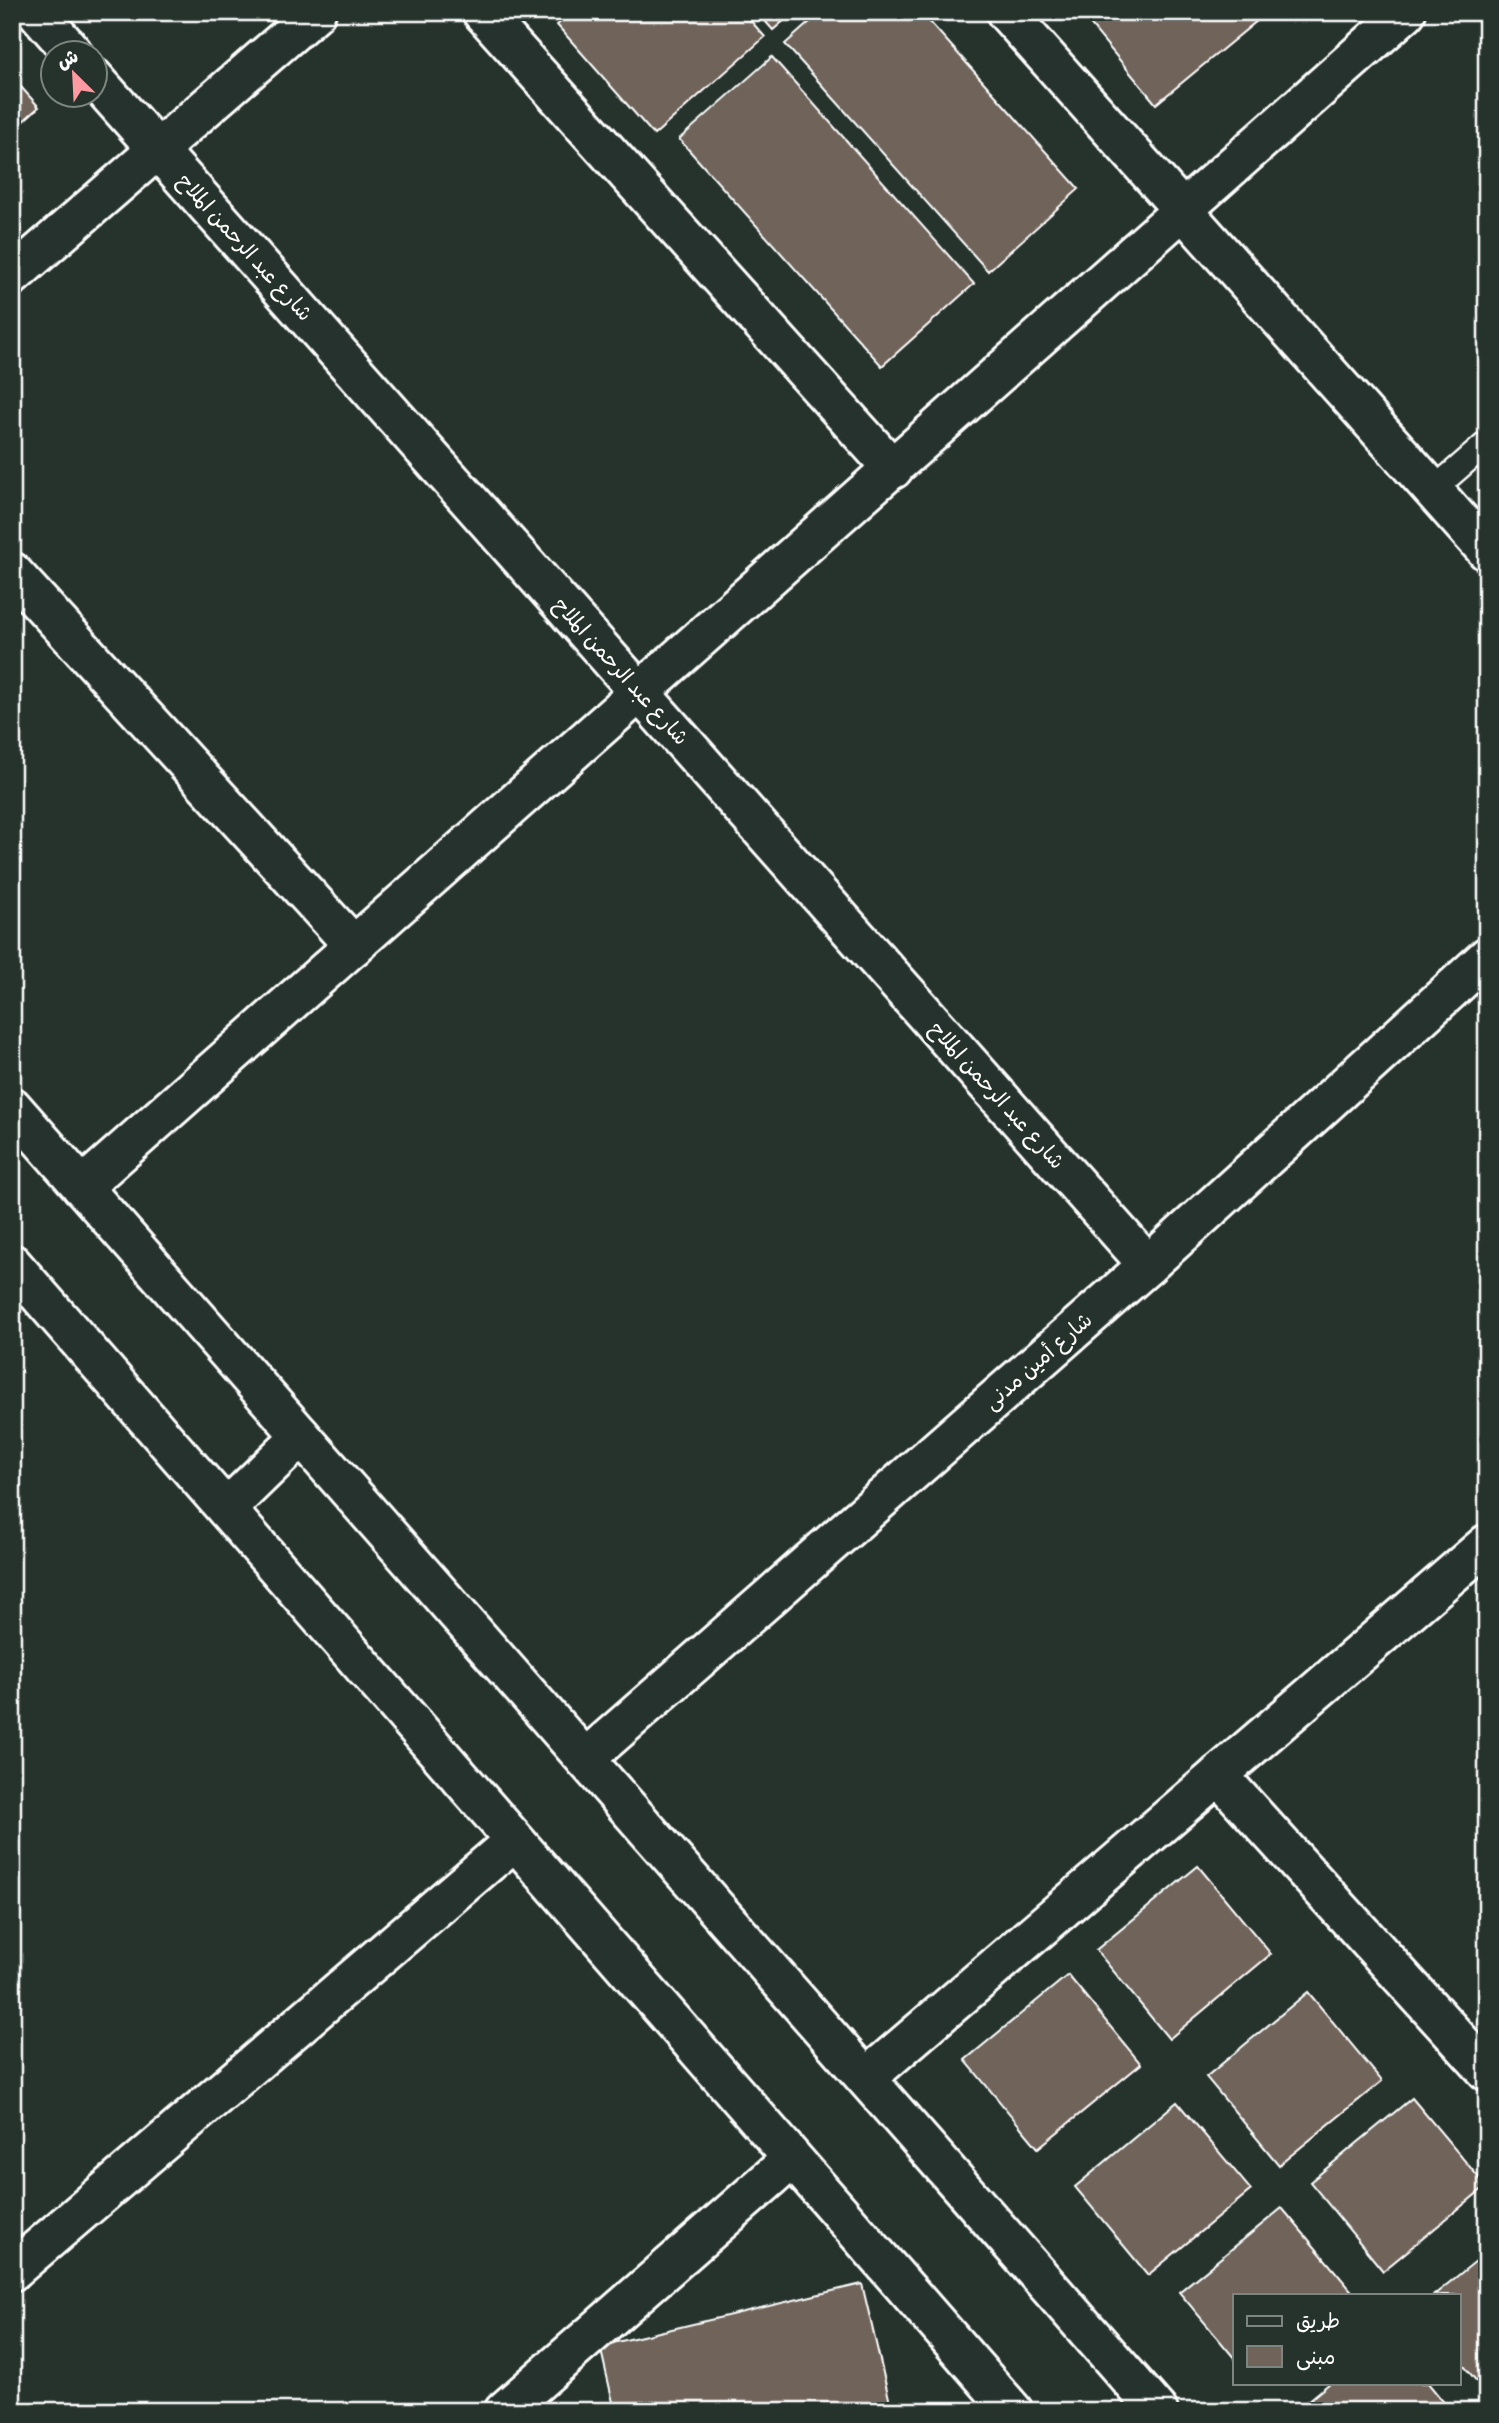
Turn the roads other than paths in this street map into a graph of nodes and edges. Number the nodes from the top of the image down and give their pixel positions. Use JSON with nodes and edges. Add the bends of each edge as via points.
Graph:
{"nodes":[{"id":1,"x":37,"y":12,"type":"edge"},
{"id":2,"x":316,"y":12,"type":"edge"},
{"id":3,"x":482,"y":12,"type":"edge"},
{"id":4,"x":1006,"y":12,"type":"edge"},
{"id":5,"x":1406,"y":12,"type":"edge"},
{"id":6,"x":60,"y":38,"type":"edge"},
{"id":7,"x":108,"y":94,"type":"edge"},
{"id":8,"x":158,"y":149,"type":"junction"},
{"id":9,"x":1182,"y":209,"type":"junction"},
{"id":10,"x":12,"y":276,"type":"edge"},
{"id":11,"x":1487,"y":443,"type":"edge"},
{"id":12,"x":893,"y":469,"type":"junction"},
{"id":13,"x":1433,"y":490,"type":"junction"},
{"id":14,"x":1487,"y":551,"type":"edge"},
{"id":15,"x":12,"y":572,"type":"edge"},
{"id":16,"x":640,"y":693,"type":"junction"},
{"id":17,"x":354,"y":946,"type":"junction"},
{"id":18,"x":1487,"y":957,"type":"edge"},
{"id":19,"x":12,"y":1107,"type":"edge"},
{"id":20,"x":82,"y":1187,"type":"junction"},
{"id":21,"x":12,"y":1264,"type":"edge"},
{"id":22,"x":1148,"y":1265,"type":"junction"},
{"id":23,"x":301,"y":1436,"type":"junction"},
{"id":24,"x":226,"y":1509,"type":"junction"},
{"id":25,"x":1487,"y":1544,"type":"edge"},
{"id":26,"x":585,"y":1759,"type":"junction"},
{"id":27,"x":1218,"y":1774,"type":"junction"},
{"id":28,"x":514,"y":1841,"type":"junction"},
{"id":29,"x":1487,"y":2071,"type":"edge"},
{"id":30,"x":866,"y":2078,"type":"junction"},
{"id":31,"x":792,"y":2159,"type":"junction"},
{"id":32,"x":12,"y":2271,"type":"edge"},
{"id":33,"x":504,"y":2411,"type":"edge"},
{"id":34,"x":1013,"y":2411,"type":"edge"},
{"id":35,"x":1158,"y":2411,"type":"edge"}],
"edges":[{"from":1,"to":6,"type":"street"},
{"from":2,"to":8,"type":"street"},
{"from":3,"to":12,"type":"street"},
{"from":4,"to":9,"type":"street"},
{"from":5,"to":9,"type":"street"},
{"from":7,"to":8,"type":"street","name":"شارع عبد الرحمن الملاح"},
{"from":8,"to":10,"type":"street"},
{"from":8,"to":16,"type":"street","name":"شارع عبد الرحمن الملاح"},
{"from":9,"to":12,"type":"street"},
{"from":9,"to":13,"type":"street"},
{"from":11,"to":13,"type":"lane"},
{"from":12,"to":16,"type":"street"},
{"from":13,"to":14,"type":"street"},
{"from":15,"to":17,"type":"street"},
{"from":16,"to":17,"type":"street"},
{"from":16,"to":22,"type":"street","name":"شارع عبد الرحمن الملاح"},
{"from":17,"to":20,"type":"street"},
{"from":18,"to":22,"type":"street","name":"شارع أمين مدنى"},
{"from":19,"to":20,"type":"street"},
{"from":20,"to":23,"type":"street"},
{"from":21,"to":24,"type":"street"},
{"from":22,"to":26,"type":"street","name":"شارع أمين مدنى"},
{"from":23,"to":24,"type":"street"},
{"from":23,"to":26,"type":"street"},
{"from":24,"to":28,"type":"street"},
{"from":25,"to":27,"type":"street"},
{"from":26,"to":30,"type":"street"},
{"from":27,"to":29,"type":"street"},
{"from":27,"to":30,"type":"street"},
{"from":28,"to":31,"type":"street"},
{"from":28,"to":32,"type":"street"},
{"from":30,"to":35,"type":"street"},
{"from":31,"to":33,"type":"street"},
{"from":31,"to":34,"type":"street"}]}
